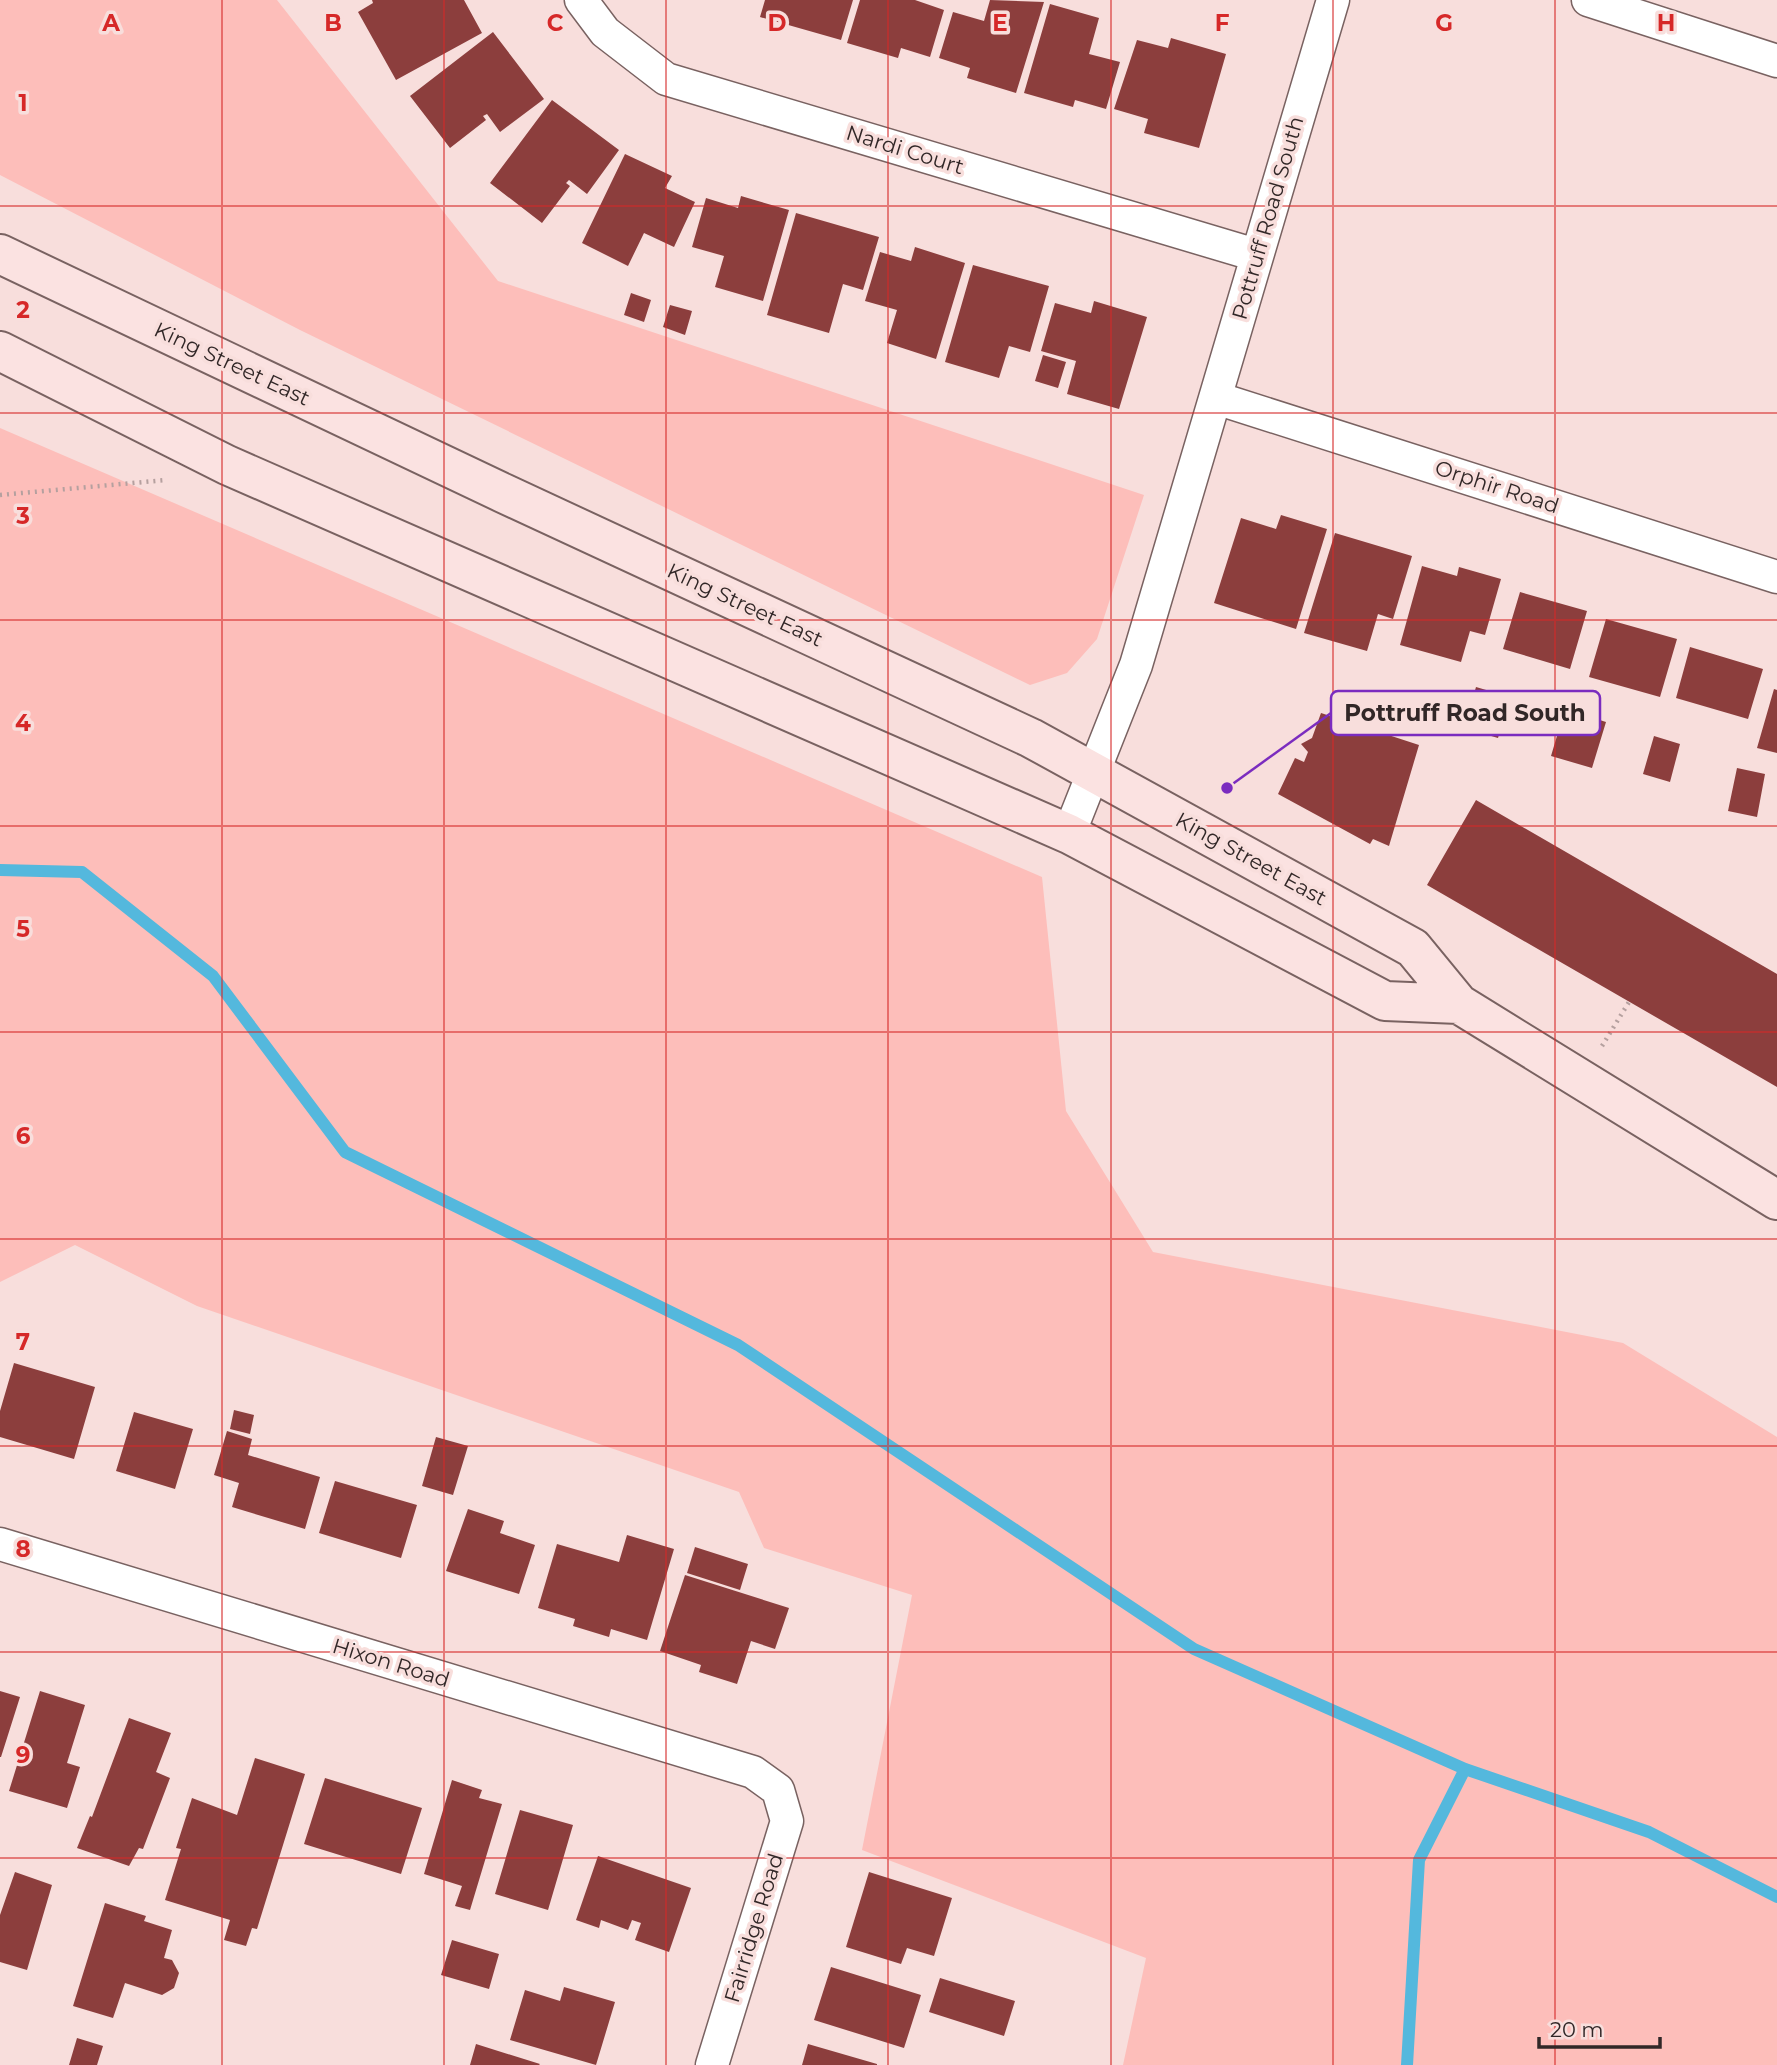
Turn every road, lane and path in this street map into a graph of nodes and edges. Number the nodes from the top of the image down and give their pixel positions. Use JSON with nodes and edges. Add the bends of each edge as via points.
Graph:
{"nodes":[{"id":1,"x":581,"y":0,"type":"edge"},
{"id":2,"x":1332,"y":0,"type":"edge"},
{"id":3,"x":1588,"y":0,"type":"edge"},
{"id":4,"x":1777,"y":61,"type":"edge"},
{"id":5,"x":0,"y":254,"type":"edge"},
{"id":6,"x":1255,"y":254,"type":"junction"},
{"id":7,"x":0,"y":351,"type":"edge"},
{"id":8,"x":1216,"y":398,"type":"junction"},
{"id":9,"x":227,"y":465,"type":"junction"},
{"id":10,"x":0,"y":495,"type":"edge"},
{"id":11,"x":1777,"y":577,"type":"edge"},
{"id":12,"x":1094,"y":772,"type":"junction"},
{"id":13,"x":1069,"y":834,"type":"junction"},
{"id":14,"x":1629,"y":1002,"type":"dead end"},
{"id":15,"x":1459,"y":1004,"type":"junction"},
{"id":16,"x":1581,"y":1079,"type":"junction"},
{"id":17,"x":1777,"y":1200,"type":"edge"},
{"id":18,"x":0,"y":1544,"type":"edge"},
{"id":19,"x":778,"y":1790,"type":"joint"},
{"id":20,"x":712,"y":2065,"type":"edge"}],
"edges":[{"from":1,"to":6,"type":"street","name":"Nardi Court","via":[[605,32],[666,79]]},
{"from":2,"to":6,"type":"street","name":"Pottruff Road South"},
{"from":3,"to":4,"type":"street"},
{"from":5,"to":12,"type":"main road","name":"King Street East","via":[[1031,737]]},
{"from":6,"to":8,"type":"street","name":"Pottruff Road South"},
{"from":7,"to":9,"type":"main road","name":"King Street East"},
{"from":8,"to":11,"type":"street","name":"Orphir Road"},
{"from":8,"to":12,"type":"street","name":"Pottruff Road South","via":[[1136,666]]},
{"from":9,"to":10,"type":"path","via":[[151,483]]},
{"from":9,"to":13,"type":"main road","name":"King Street East"},
{"from":12,"to":13,"type":"street","name":"Pottruff Road South"},
{"from":12,"to":15,"type":"main road","name":"King Street East","via":[[1413,948]]},
{"from":13,"to":15,"type":"main road","name":"King Street East","via":[[1385,1001]]},
{"from":14,"to":16,"type":"path"},
{"from":15,"to":16,"type":"main road","name":"King Street East"},
{"from":16,"to":17,"type":"main road","name":"King Street East"},
{"from":18,"to":19,"type":"street","name":"Hixon Road","via":[[753,1772]]},
{"from":19,"to":20,"type":"street","name":"Fairridge Road","via":[[787,1821]]}]}
